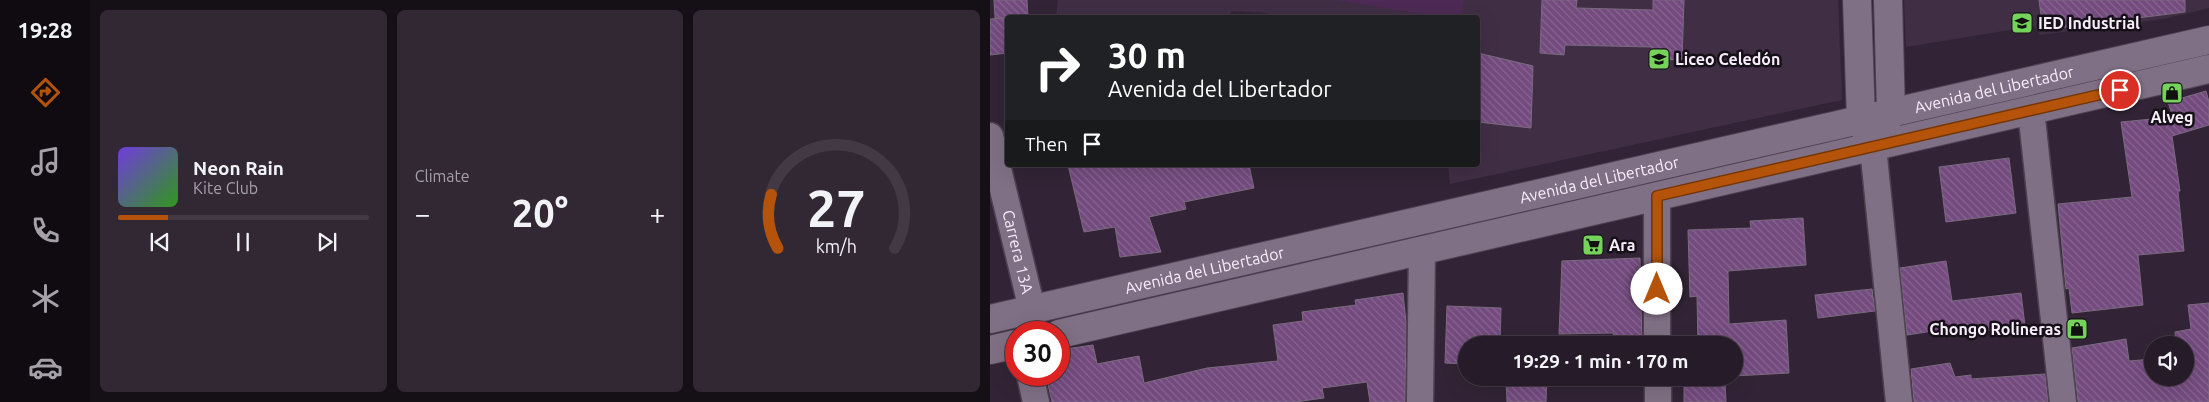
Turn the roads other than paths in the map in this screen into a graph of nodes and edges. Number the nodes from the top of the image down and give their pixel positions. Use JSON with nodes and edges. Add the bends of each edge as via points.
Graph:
{"nodes":[{"id":1,"x":1857,"y":0,"type":"edge"},
{"id":2,"x":1888,"y":0,"type":"edge"},
{"id":3,"x":2209,"y":40,"type":"edge"},
{"id":4,"x":2209,"y":69,"type":"edge"},
{"id":5,"x":2031,"y":110,"type":"junction"},
{"id":6,"x":1891,"y":113,"type":"junction"},
{"id":7,"x":1861,"y":120,"type":"junction"},
{"id":8,"x":990,"y":136,"type":"edge"},
{"id":9,"x":1873,"y":147,"type":"junction"},
{"id":10,"x":1657,"y":196,"type":"junction"},
{"id":11,"x":1422,"y":250,"type":"junction"},
{"id":12,"x":1032,"y":309,"type":"junction"},
{"id":13,"x":990,"y":319,"type":"edge"},
{"id":14,"x":1070,"y":331,"type":"edge"},
{"id":15,"x":1657,"y":336,"type":"edge"},
{"id":16,"x":1005,"y":347,"type":"edge"},
{"id":17,"x":990,"y":350,"type":"edge"},
{"id":18,"x":1032,"y":386,"type":"edge"},
{"id":19,"x":1658,"y":386,"type":"edge"},
{"id":20,"x":1036,"y":402,"type":"edge"},
{"id":21,"x":1420,"y":402,"type":"edge"},
{"id":22,"x":1658,"y":402,"type":"edge"},
{"id":23,"x":1899,"y":402,"type":"edge"},
{"id":24,"x":2063,"y":402,"type":"edge"}],
"edges":[{"from":1,"to":7,"type":"main road"},
{"from":2,"to":6,"type":"main road"},
{"from":3,"to":6,"type":"main road","name":"Avenida del Libertador"},
{"from":4,"to":5,"type":"main road","name":"Avenida del Libertador"},
{"from":5,"to":9,"type":"main road","name":"Avenida del Libertador"},
{"from":5,"to":24,"type":"street"},
{"from":6,"to":7,"type":"main road","name":"Avenida del Libertador"},
{"from":6,"to":9,"type":"main road"},
{"from":7,"to":9,"type":"main road"},
{"from":7,"to":12,"type":"main road","name":"Avenida del Libertador"},
{"from":8,"to":12,"type":"street","name":"Carrera 13A"},
{"from":9,"to":10,"type":"main road","name":"Avenida del Libertador"},
{"from":9,"to":23,"type":"street"},
{"from":10,"to":11,"type":"main road","name":"Avenida del Libertador"},
{"from":10,"to":15,"type":"street"},
{"from":11,"to":14,"type":"main road","name":"Avenida del Libertador"},
{"from":11,"to":21,"type":"street"},
{"from":12,"to":13,"type":"main road","name":"Avenida del Libertador"},
{"from":16,"to":17,"type":"main road"},
{"from":18,"to":20,"type":"street"},
{"from":19,"to":22,"type":"street"}]}
